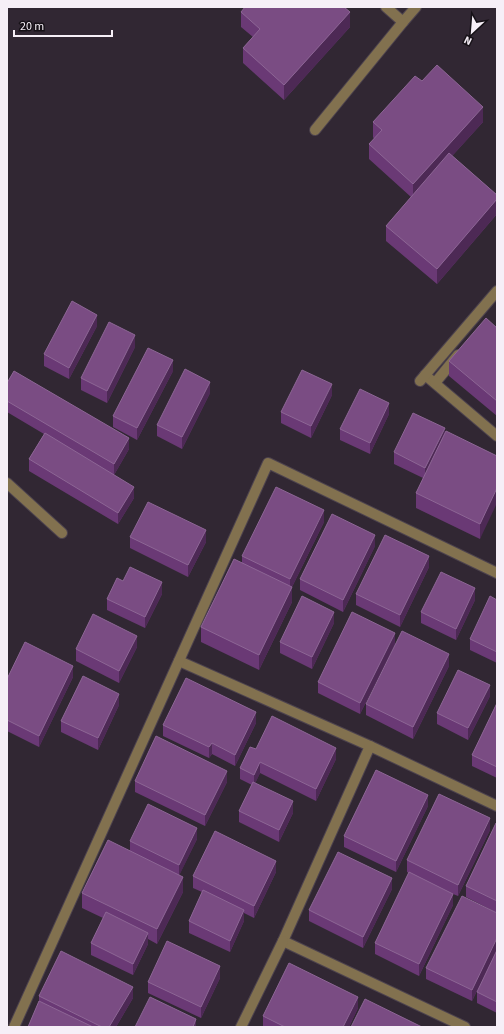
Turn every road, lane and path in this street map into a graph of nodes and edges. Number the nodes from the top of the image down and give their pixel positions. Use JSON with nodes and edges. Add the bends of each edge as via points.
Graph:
{"nodes":[{"id":1,"x":386,"y":7,"type":"edge"},
{"id":2,"x":416,"y":7,"type":"edge"},
{"id":3,"x":403,"y":22,"type":"junction"},
{"id":4,"x":315,"y":130,"type":"dead end"},
{"id":5,"x":497,"y":291,"type":"edge"},
{"id":6,"x":466,"y":346,"type":"edge"},
{"id":7,"x":435,"y":383,"type":"junction"},
{"id":8,"x":497,"y":436,"type":"edge"},
{"id":9,"x":7,"y":482,"type":"edge"},
{"id":10,"x":62,"y":533,"type":"dead end"},
{"id":11,"x":497,"y":573,"type":"edge"},
{"id":12,"x":179,"y":661,"type":"junction"},
{"id":13,"x":370,"y":746,"type":"junction"},
{"id":14,"x":497,"y":806,"type":"edge"},
{"id":15,"x":283,"y":941,"type":"junction"},
{"id":16,"x":14,"y":1027,"type":"edge"},
{"id":17,"x":241,"y":1027,"type":"edge"},
{"id":18,"x":463,"y":1027,"type":"edge"}],
"edges":[{"from":1,"to":3,"type":"street"},
{"from":2,"to":3,"type":"street"},
{"from":3,"to":4,"type":"street"},
{"from":5,"to":7,"type":"street","via":[[423,378]]},
{"from":6,"to":7,"type":"street"},
{"from":7,"to":8,"type":"street"},
{"from":9,"to":10,"type":"street"},
{"from":11,"to":12,"type":"street","via":[[268,463]]},
{"from":12,"to":13,"type":"street"},
{"from":12,"to":16,"type":"street"},
{"from":13,"to":14,"type":"street"},
{"from":13,"to":15,"type":"street"},
{"from":15,"to":17,"type":"street"},
{"from":15,"to":18,"type":"street"}]}
